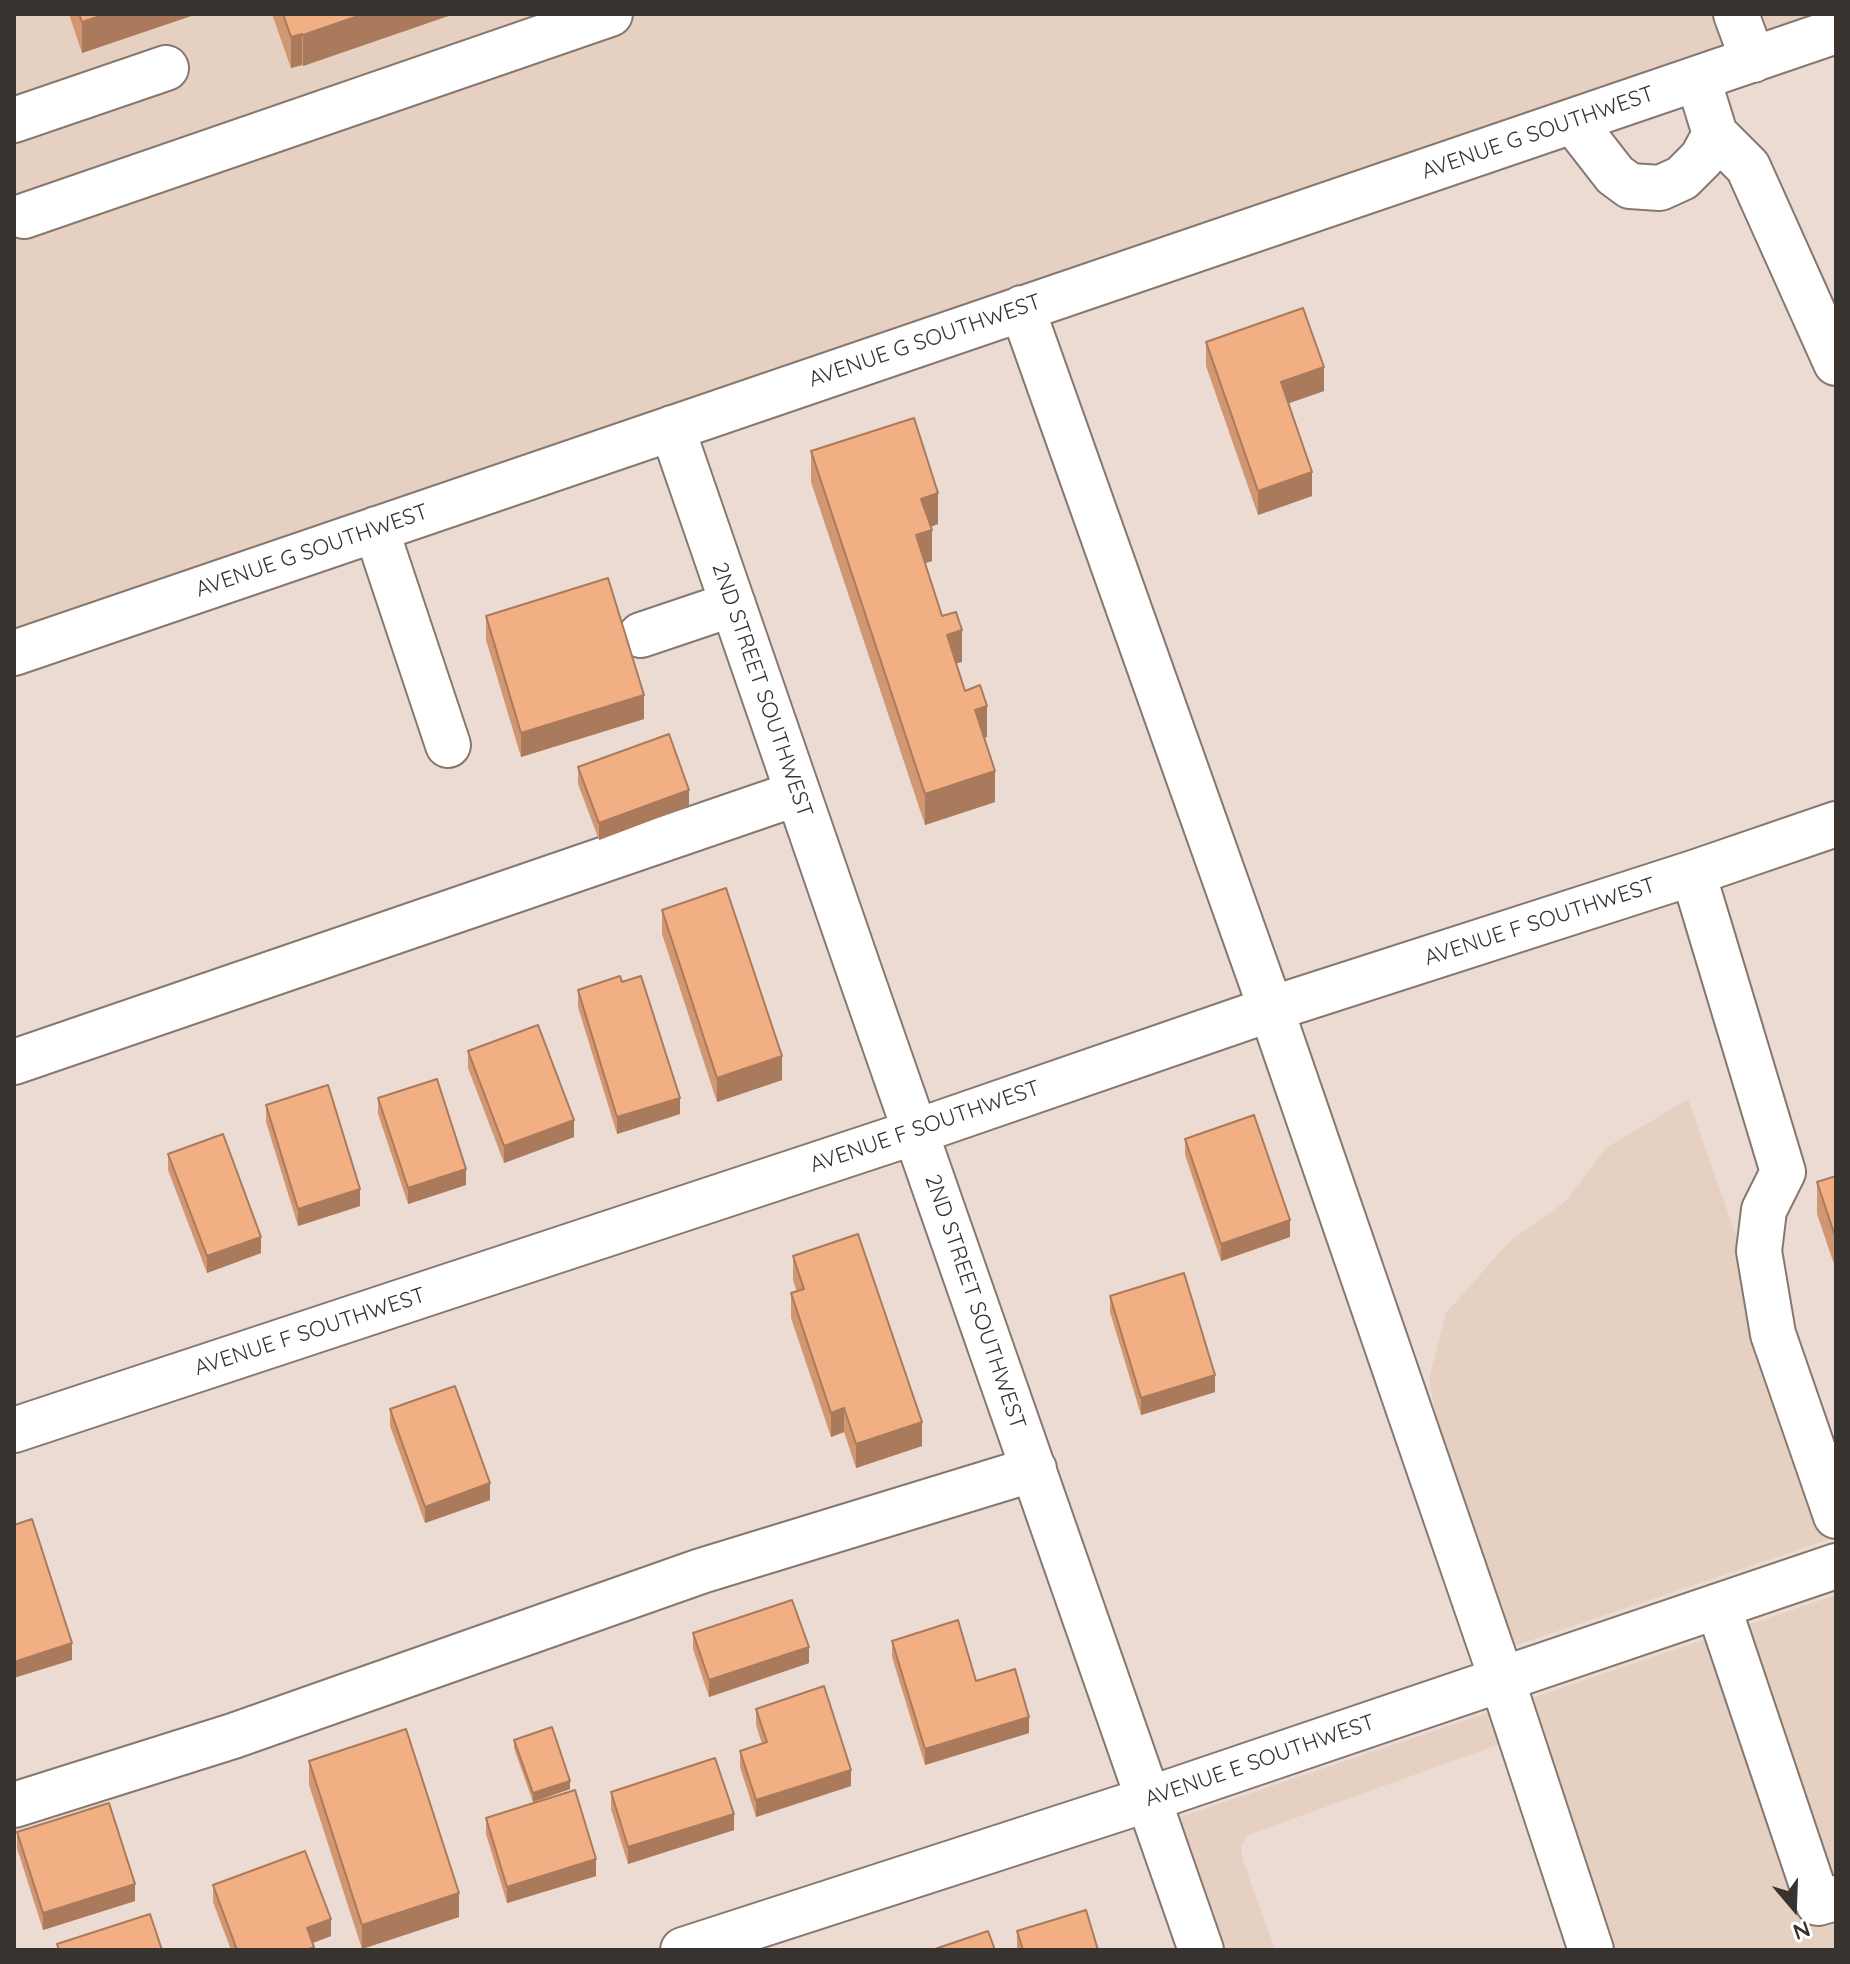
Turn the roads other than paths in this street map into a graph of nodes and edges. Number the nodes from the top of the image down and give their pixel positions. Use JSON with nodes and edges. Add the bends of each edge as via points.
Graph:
{"nodes":[{"id":1,"x":610,"y":14,"type":"edge"},
{"id":2,"x":1736,"y":14,"type":"edge"},
{"id":3,"x":1836,"y":31,"type":"edge"},
{"id":4,"x":1753,"y":60,"type":"junction"},
{"id":5,"x":166,"y":68,"type":"dead end"},
{"id":6,"x":1698,"y":79,"type":"junction"},
{"id":7,"x":14,"y":120,"type":"edge"},
{"id":8,"x":1573,"y":121,"type":"junction"},
{"id":9,"x":1715,"y":134,"type":"junction"},
{"id":10,"x":24,"y":216,"type":"dead end"},
{"id":11,"x":1022,"y":308,"type":"junction"},
{"id":12,"x":1836,"y":363,"type":"edge"},
{"id":13,"x":672,"y":428,"type":"junction"},
{"id":14,"x":376,"y":529,"type":"junction"},
{"id":15,"x":733,"y":604,"type":"junction"},
{"id":16,"x":641,"y":635,"type":"dead end"},
{"id":17,"x":14,"y":653,"type":"edge"},
{"id":18,"x":448,"y":745,"type":"dead end"},
{"id":19,"x":798,"y":793,"type":"junction"},
{"id":20,"x":1836,"y":824,"type":"edge"},
{"id":21,"x":1693,"y":873,"type":"junction"},
{"id":22,"x":1271,"y":1009,"type":"junction"},
{"id":23,"x":14,"y":1062,"type":"edge"},
{"id":24,"x":915,"y":1132,"type":"junction"},
{"id":25,"x":14,"y":1430,"type":"edge"},
{"id":26,"x":1034,"y":1469,"type":"junction"},
{"id":27,"x":1836,"y":1516,"type":"edge"},
{"id":28,"x":1836,"y":1566,"type":"edge"},
{"id":29,"x":1718,"y":1606,"type":"junction"},
{"id":30,"x":1502,"y":1680,"type":"junction"},
{"id":31,"x":1149,"y":1799,"type":"junction"},
{"id":32,"x":14,"y":1805,"type":"edge"},
{"id":33,"x":1836,"y":1898,"type":"edge"},
{"id":34,"x":683,"y":1950,"type":"edge"},
{"id":35,"x":1201,"y":1950,"type":"edge"},
{"id":36,"x":1591,"y":1950,"type":"edge"}],
"edges":[{"from":1,"to":10,"type":"street"},
{"from":2,"to":4,"type":"street"},
{"from":3,"to":4,"type":"street","name":"AVENUE G SOUTHWEST"},
{"from":4,"to":6,"type":"street","name":"AVENUE G SOUTHWEST"},
{"from":5,"to":7,"type":"street"},
{"from":6,"to":8,"type":"street","name":"AVENUE G SOUTHWEST"},
{"from":6,"to":9,"type":"street"},
{"from":8,"to":9,"type":"street","via":[[1615,175],[1630,186],[1660,188],[1682,178]]},
{"from":8,"to":11,"type":"street","name":"AVENUE G SOUTHWEST"},
{"from":9,"to":12,"type":"street","via":[[1748,167]]},
{"from":11,"to":13,"type":"street","name":"AVENUE G SOUTHWEST"},
{"from":11,"to":22,"type":"street"},
{"from":13,"to":14,"type":"street","name":"AVENUE G SOUTHWEST"},
{"from":13,"to":15,"type":"street","name":"2ND STREET SOUTHWEST"},
{"from":14,"to":17,"type":"street","name":"AVENUE G SOUTHWEST"},
{"from":14,"to":18,"type":"street"},
{"from":15,"to":16,"type":"street"},
{"from":15,"to":19,"type":"street","name":"2ND STREET SOUTHWEST"},
{"from":19,"to":23,"type":"street"},
{"from":19,"to":24,"type":"street","name":"2ND STREET SOUTHWEST"},
{"from":20,"to":21,"type":"street","name":"AVENUE F SOUTHWEST"},
{"from":21,"to":22,"type":"street","name":"AVENUE F SOUTHWEST"},
{"from":21,"to":27,"type":"street","via":[[1783,1172],[1764,1210],[1759,1251],[1773,1334]]},
{"from":22,"to":24,"type":"street","name":"AVENUE F SOUTHWEST"},
{"from":22,"to":30,"type":"street"},
{"from":24,"to":25,"type":"street","name":"AVENUE F SOUTHWEST"},
{"from":24,"to":26,"type":"street","name":"2ND STREET SOUTHWEST"},
{"from":26,"to":31,"type":"street","name":"2ND STREET SOUTHWEST"},
{"from":26,"to":32,"type":"street","via":[[701,1571],[233,1736]]},
{"from":28,"to":29,"type":"street","name":"AVENUE E SOUTHWEST"},
{"from":29,"to":30,"type":"street","name":"AVENUE E SOUTHWEST"},
{"from":29,"to":33,"type":"street","via":[[1818,1903]]},
{"from":30,"to":31,"type":"street","name":"AVENUE E SOUTHWEST"},
{"from":30,"to":36,"type":"street"},
{"from":31,"to":34,"type":"street","name":"AVENUE E SOUTHWEST"},
{"from":31,"to":35,"type":"street","name":"2ND STREET SOUTHWEST"}]}
